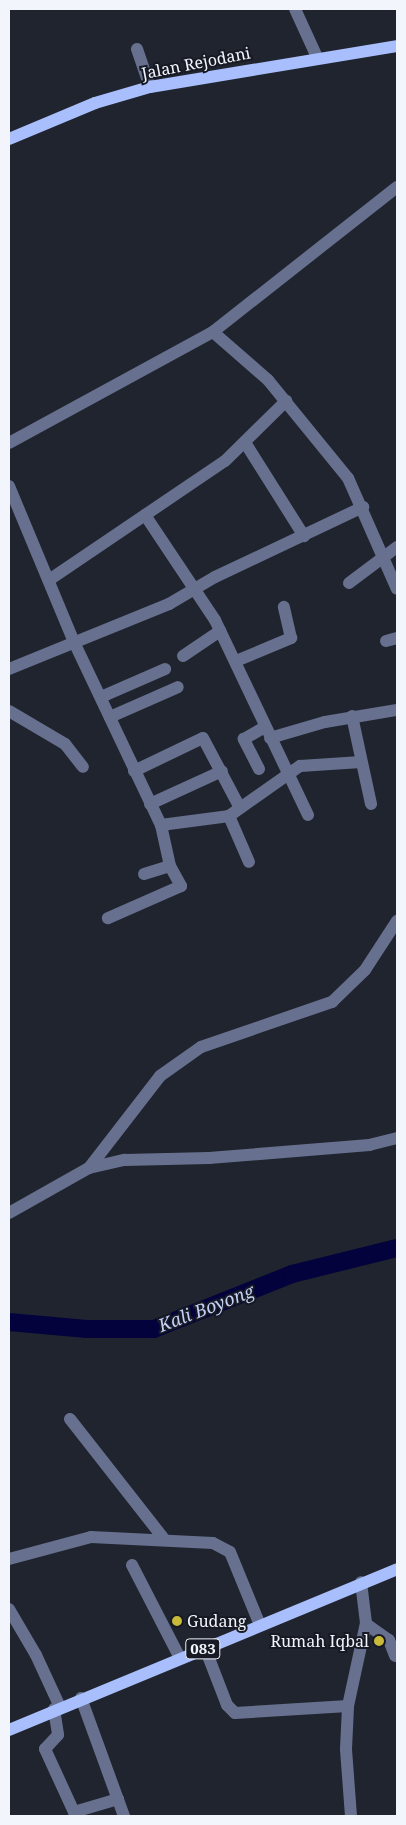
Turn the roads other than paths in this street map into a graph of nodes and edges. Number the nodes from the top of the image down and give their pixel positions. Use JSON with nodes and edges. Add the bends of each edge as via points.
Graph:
{"nodes":[{"id":1,"x":294,"y":9,"type":"edge"},
{"id":2,"x":397,"y":46,"type":"edge"},
{"id":3,"x":137,"y":49,"type":"dead end"},
{"id":4,"x":317,"y":57,"type":"junction"},
{"id":5,"x":150,"y":87,"type":"junction"},
{"id":6,"x":9,"y":139,"type":"edge"},
{"id":7,"x":397,"y":188,"type":"edge"},
{"id":8,"x":213,"y":332,"type":"junction"},
{"id":9,"x":286,"y":401,"type":"junction"},
{"id":10,"x":9,"y":443,"type":"edge"},
{"id":11,"x":246,"y":444,"type":"junction"},
{"id":12,"x":9,"y":486,"type":"edge"},
{"id":13,"x":363,"y":507,"type":"junction"},
{"id":14,"x":145,"y":515,"type":"junction"},
{"id":15,"x":304,"y":536,"type":"junction"},
{"id":16,"x":397,"y":547,"type":"edge"},
{"id":17,"x":383,"y":556,"type":"junction"},
{"id":18,"x":49,"y":580,"type":"junction"},
{"id":19,"x":349,"y":583,"type":"dead end"},
{"id":20,"x":196,"y":589,"type":"junction"},
{"id":21,"x":397,"y":589,"type":"edge"},
{"id":22,"x":284,"y":607,"type":"dead end"},
{"id":23,"x":220,"y":631,"type":"junction"},
{"id":24,"x":74,"y":642,"type":"junction"},
{"id":25,"x":184,"y":656,"type":"dead end"},
{"id":26,"x":236,"y":661,"type":"junction"},
{"id":27,"x":9,"y":668,"type":"edge"},
{"id":28,"x":165,"y":669,"type":"dead end"},
{"id":29,"x":178,"y":687,"type":"dead end"},
{"id":30,"x":101,"y":697,"type":"junction"},
{"id":31,"x":397,"y":710,"type":"edge"},
{"id":32,"x":9,"y":711,"type":"edge"},
{"id":33,"x":352,"y":716,"type":"junction"},
{"id":34,"x":110,"y":717,"type":"junction"},
{"id":35,"x":268,"y":733,"type":"junction"},
{"id":36,"x":361,"y":762,"type":"junction"},
{"id":37,"x":83,"y":768,"type":"dead end"},
{"id":38,"x":258,"y":769,"type":"dead end"},
{"id":39,"x":134,"y":771,"type":"junction"},
{"id":40,"x":222,"y":771,"type":"junction"},
{"id":41,"x":285,"y":772,"type":"junction"},
{"id":42,"x":150,"y":804,"type":"junction"},
{"id":43,"x":371,"y":804,"type":"dead end"},
{"id":44,"x":235,"y":812,"type":"junction"},
{"id":45,"x":308,"y":815,"type":"dead end"},
{"id":46,"x":161,"y":825,"type":"junction"},
{"id":47,"x":249,"y":862,"type":"dead end"},
{"id":48,"x":170,"y":866,"type":"junction"},
{"id":49,"x":144,"y":874,"type":"dead end"},
{"id":50,"x":108,"y":918,"type":"dead end"},
{"id":51,"x":397,"y":921,"type":"edge"},
{"id":52,"x":397,"y":1138,"type":"edge"},
{"id":53,"x":89,"y":1168,"type":"junction"},
{"id":54,"x":9,"y":1213,"type":"edge"},
{"id":55,"x":70,"y":1419,"type":"dead end"},
{"id":56,"x":165,"y":1540,"type":"junction"},
{"id":57,"x":9,"y":1559,"type":"edge"},
{"id":58,"x":132,"y":1565,"type":"dead end"},
{"id":59,"x":397,"y":1569,"type":"edge"},
{"id":60,"x":361,"y":1582,"type":"junction"},
{"id":61,"x":9,"y":1610,"type":"edge"},
{"id":62,"x":366,"y":1624,"type":"junction"},
{"id":63,"x":260,"y":1625,"type":"junction"},
{"id":64,"x":205,"y":1648,"type":"junction"},
{"id":65,"x":178,"y":1656,"type":"junction"},
{"id":66,"x":395,"y":1656,"type":"dead end"},
{"id":67,"x":80,"y":1698,"type":"junction"},
{"id":68,"x":348,"y":1706,"type":"junction"},
{"id":69,"x":57,"y":1708,"type":"junction"},
{"id":70,"x":9,"y":1730,"type":"edge"},
{"id":71,"x":118,"y":1799,"type":"junction"},
{"id":72,"x":124,"y":1816,"type":"edge"},
{"id":73,"x":352,"y":1816,"type":"edge"}],
"edges":[{"from":1,"to":4,"type":"street"},
{"from":2,"to":4,"type":"main road","name":"Jalan Rejodani"},
{"from":3,"to":5,"type":"street"},
{"from":4,"to":5,"type":"main road","name":"Jalan Rejodani"},
{"from":5,"to":6,"type":"main road","name":"Jalan Rejodani","via":[[95,103]]},
{"from":7,"to":8,"type":"street"},
{"from":8,"to":9,"type":"street"},
{"from":8,"to":10,"type":"street"},
{"from":9,"to":11,"type":"street"},
{"from":9,"to":13,"type":"street","via":[[348,478]]},
{"from":11,"to":14,"type":"street"},
{"from":11,"to":15,"type":"street"},
{"from":12,"to":18,"type":"street"},
{"from":13,"to":15,"type":"street"},
{"from":13,"to":17,"type":"street"},
{"from":14,"to":18,"type":"street"},
{"from":14,"to":20,"type":"street"},
{"from":15,"to":20,"type":"street"},
{"from":16,"to":17,"type":"street"},
{"from":17,"to":19,"type":"street"},
{"from":17,"to":21,"type":"street"},
{"from":18,"to":24,"type":"street"},
{"from":20,"to":23,"type":"street"},
{"from":20,"to":24,"type":"street","via":[[169,604]]},
{"from":22,"to":26,"type":"street","via":[[291,638]]},
{"from":23,"to":25,"type":"street"},
{"from":23,"to":26,"type":"street"},
{"from":24,"to":27,"type":"street"},
{"from":24,"to":30,"type":"street"},
{"from":26,"to":35,"type":"street"},
{"from":28,"to":30,"type":"street"},
{"from":29,"to":34,"type":"street"},
{"from":30,"to":34,"type":"street"},
{"from":31,"to":33,"type":"street"},
{"from":32,"to":37,"type":"street","via":[[65,744]]},
{"from":33,"to":35,"type":"street"},
{"from":33,"to":36,"type":"street"},
{"from":34,"to":39,"type":"street"},
{"from":35,"to":38,"type":"street","via":[[244,739]]},
{"from":35,"to":41,"type":"street"},
{"from":36,"to":41,"type":"street","via":[[300,766]]},
{"from":36,"to":43,"type":"street"},
{"from":39,"to":40,"type":"street","via":[[202,738]]},
{"from":39,"to":42,"type":"street"},
{"from":40,"to":42,"type":"street"},
{"from":40,"to":44,"type":"street"},
{"from":41,"to":44,"type":"street"},
{"from":41,"to":45,"type":"street"},
{"from":42,"to":46,"type":"street"},
{"from":44,"to":46,"type":"street"},
{"from":44,"to":47,"type":"street"},
{"from":46,"to":48,"type":"street"},
{"from":48,"to":49,"type":"street"},
{"from":48,"to":50,"type":"street","via":[[182,886]]},
{"from":51,"to":53,"type":"street","via":[[365,970],[332,1002],[201,1047],[160,1076]]},
{"from":52,"to":53,"type":"street","via":[[369,1145],[228,1157],[125,1160]]},
{"from":53,"to":54,"type":"street"},
{"from":55,"to":56,"type":"street"},
{"from":56,"to":57,"type":"street","via":[[90,1537]]},
{"from":56,"to":63,"type":"street","via":[[213,1543],[230,1552]]},
{"from":58,"to":65,"type":"street"},
{"from":59,"to":60,"type":"main road","number":"083"},
{"from":60,"to":62,"type":"street"},
{"from":60,"to":63,"type":"main road","number":"083"},
{"from":61,"to":69,"type":"street","via":[[36,1655]]},
{"from":62,"to":66,"type":"street","via":[[389,1640]]},
{"from":62,"to":68,"type":"street"},
{"from":63,"to":64,"type":"main road","number":"083"},
{"from":64,"to":65,"type":"main road","number":"083"},
{"from":64,"to":68,"type":"street","via":[[227,1705],[235,1713]]},
{"from":65,"to":67,"type":"main road","number":"083"},
{"from":67,"to":69,"type":"main road","number":"083"},
{"from":67,"to":71,"type":"street"},
{"from":68,"to":73,"type":"street","via":[[346,1749]]},
{"from":69,"to":70,"type":"main road","number":"083"},
{"from":69,"to":71,"type":"street","via":[[58,1735],[45,1749],[74,1812]]},
{"from":71,"to":72,"type":"street"}]}
